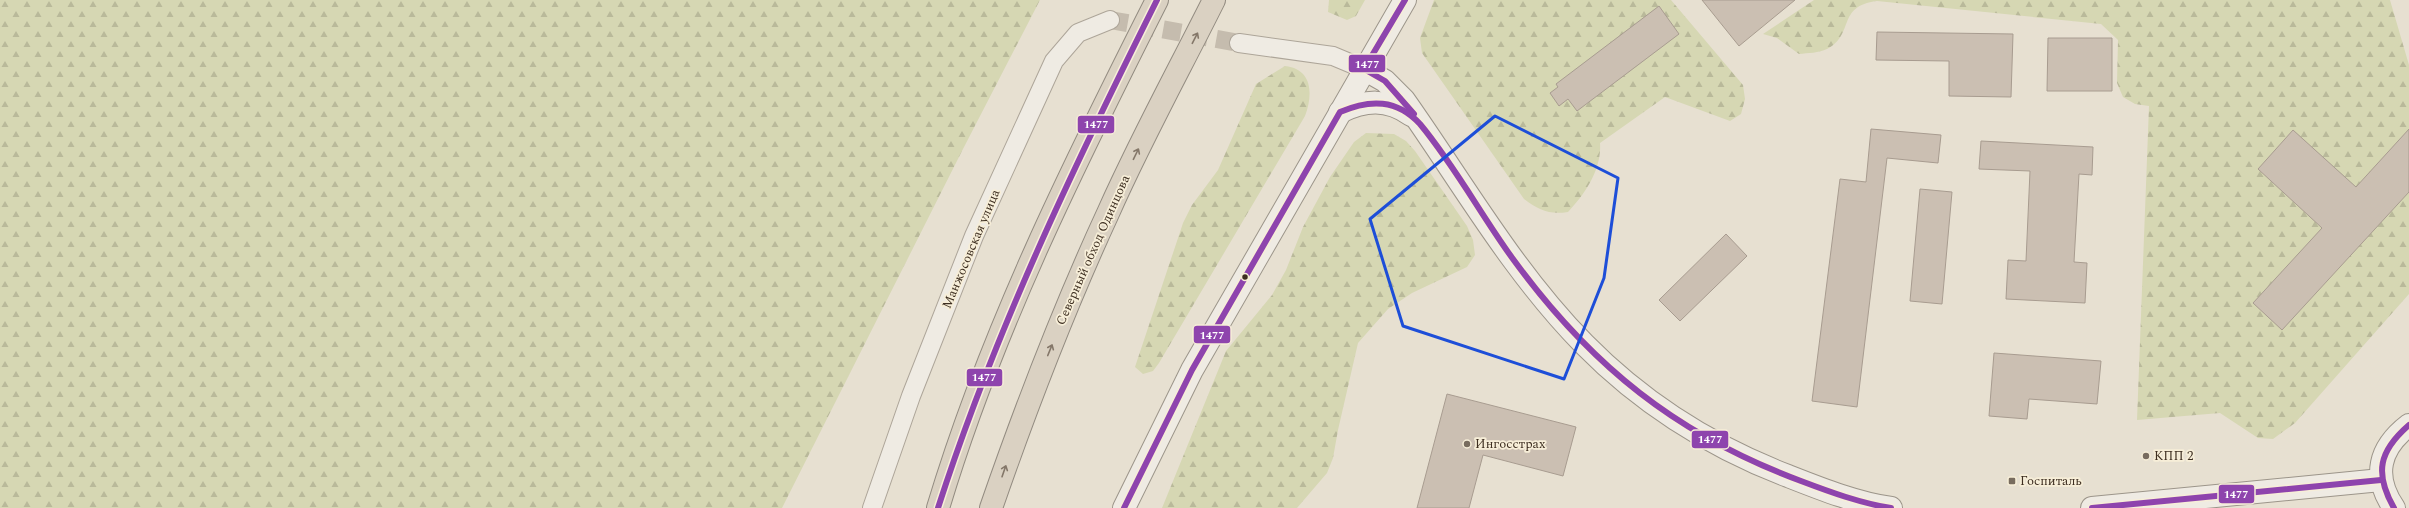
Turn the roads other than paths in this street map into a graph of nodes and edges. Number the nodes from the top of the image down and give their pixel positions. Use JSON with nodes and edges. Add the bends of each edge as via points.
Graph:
{"nodes":[{"id":1,"x":1157,"y":0,"type":"edge"},
{"id":2,"x":1214,"y":0,"type":"edge"},
{"id":3,"x":1405,"y":0,"type":"edge"},
{"id":4,"x":1110,"y":20,"type":"tunnel mouth"},
{"id":5,"x":1239,"y":43,"type":"tunnel mouth"},
{"id":6,"x":1364,"y":69,"type":"junction"},
{"id":7,"x":1340,"y":112,"type":"junction"},
{"id":8,"x":1424,"y":127,"type":"junction"},
{"id":9,"x":1232,"y":298,"type":"junction"},
{"id":10,"x":2409,"y":425,"type":"edge"},
{"id":11,"x":2381,"y":480,"type":"junction"},
{"id":12,"x":872,"y":508,"type":"edge"},
{"id":13,"x":938,"y":508,"type":"edge"},
{"id":14,"x":991,"y":508,"type":"edge"},
{"id":15,"x":1124,"y":508,"type":"edge"},
{"id":16,"x":1141,"y":508,"type":"edge"},
{"id":17,"x":1891,"y":508,"type":"edge"},
{"id":18,"x":2092,"y":508,"type":"edge"},
{"id":19,"x":2394,"y":508,"type":"edge"}],
"edges":[{"from":1,"to":13,"type":"highway","via":[[1063,188],[1030,262],[969,418]]},
{"from":14,"to":2,"type":"highway","name":"Северный обход Одинцова","one_way":true,"via":[[1016,435],[1109,209]]},
{"from":3,"to":6,"type":"street"},
{"from":4,"to":12,"type":"street","name":"Манжосовская улица","via":[[1078,33],[1054,61],[974,236],[911,396]]},
{"from":5,"to":6,"type":"street","via":[[1333,56]]},
{"from":6,"to":7,"type":"street"},
{"from":6,"to":8,"type":"street","via":[[1385,81],[1404,100]]},
{"from":7,"to":8,"type":"street","via":[[1358,104],[1387,103],[1399,107]]},
{"from":7,"to":9,"type":"street"},
{"from":8,"to":17,"type":"street","via":[[1513,258],[1540,293],[1584,344],[1623,380],[1675,419],[1744,458],[1833,493]]},
{"from":9,"to":15,"type":"street","via":[[1192,370]]},
{"from":9,"to":16,"type":"street","via":[[1197,373]]},
{"from":10,"to":11,"type":"street","via":[[2396,435],[2386,448],[2381,464]]},
{"from":11,"to":18,"type":"street"},
{"from":11,"to":19,"type":"street","via":[[2386,497]]}]}
